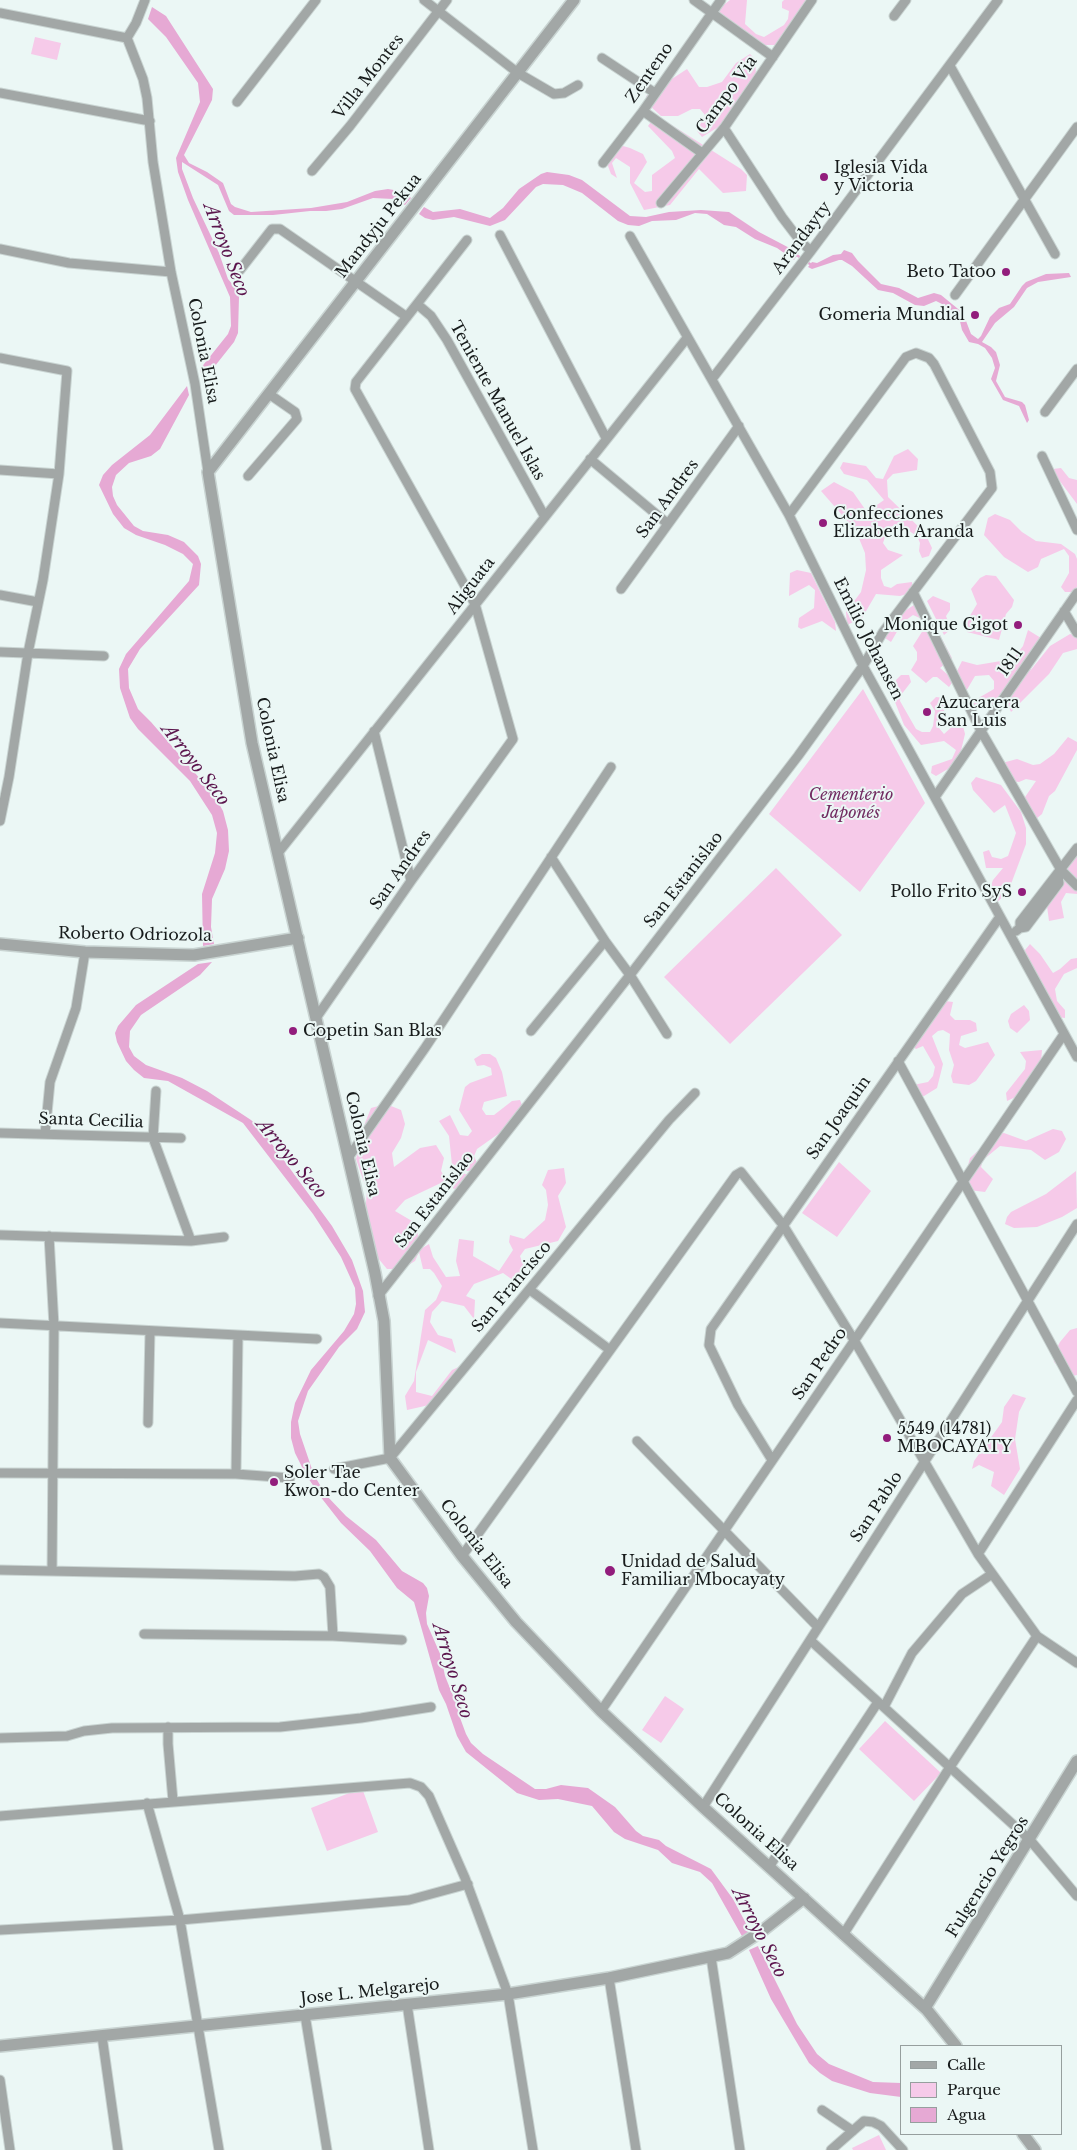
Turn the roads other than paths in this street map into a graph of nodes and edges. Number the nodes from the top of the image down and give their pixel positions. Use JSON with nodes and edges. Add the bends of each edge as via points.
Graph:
{"nodes":[{"id":1,"x":145,"y":0,"type":"edge"},
{"id":2,"x":316,"y":0,"type":"edge"},
{"id":3,"x":424,"y":0,"type":"edge"},
{"id":4,"x":448,"y":0,"type":"edge"},
{"id":5,"x":574,"y":0,"type":"edge"},
{"id":6,"x":694,"y":0,"type":"edge"},
{"id":7,"x":721,"y":0,"type":"edge"},
{"id":8,"x":812,"y":0,"type":"edge"},
{"id":9,"x":906,"y":0,"type":"edge"},
{"id":10,"x":998,"y":0,"type":"edge"},
{"id":11,"x":439,"y":12,"type":"junction"},
{"id":12,"x":0,"y":13,"type":"edge"},
{"id":13,"x":711,"y":14,"type":"junction"},
{"id":14,"x":894,"y":16,"type":"dead end"},
{"id":15,"x":126,"y":38,"type":"junction"},
{"id":16,"x":773,"y":57,"type":"junction"},
{"id":17,"x":602,"y":58,"type":"dead end"},
{"id":18,"x":950,"y":66,"type":"junction"},
{"id":19,"x":518,"y":73,"type":"junction"},
{"id":20,"x":578,"y":85,"type":"dead end"},
{"id":21,"x":0,"y":93,"type":"edge"},
{"id":22,"x":655,"y":93,"type":"junction"},
{"id":23,"x":237,"y":102,"type":"dead end"},
{"id":24,"x":643,"y":111,"type":"junction"},
{"id":25,"x":150,"y":121,"type":"junction"},
{"id":26,"x":1077,"y":127,"type":"edge"},
{"id":27,"x":724,"y":128,"type":"junction"},
{"id":28,"x":702,"y":153,"type":"junction"},
{"id":29,"x":603,"y":163,"type":"dead end"},
{"id":30,"x":312,"y":171,"type":"dead end"},
{"id":31,"x":1026,"y":200,"type":"junction"},
{"id":32,"x":661,"y":203,"type":"dead end"},
{"id":33,"x":500,"y":235,"type":"dead end"},
{"id":34,"x":630,"y":236,"type":"dead end"},
{"id":35,"x":467,"y":240,"type":"dead end"},
{"id":36,"x":0,"y":249,"type":"edge"},
{"id":37,"x":810,"y":252,"type":"junction"},
{"id":38,"x":1055,"y":254,"type":"dead end"},
{"id":39,"x":240,"y":270,"type":"dead end"},
{"id":40,"x":171,"y":272,"type":"junction"},
{"id":41,"x":357,"y":281,"type":"junction"},
{"id":42,"x":955,"y":295,"type":"dead end"},
{"id":43,"x":417,"y":304,"type":"junction"},
{"id":44,"x":407,"y":317,"type":"junction"},
{"id":45,"x":687,"y":338,"type":"junction"},
{"id":46,"x":0,"y":358,"type":"edge"},
{"id":47,"x":1077,"y":370,"type":"edge"},
{"id":48,"x":712,"y":379,"type":"junction"},
{"id":49,"x":269,"y":394,"type":"junction"},
{"id":50,"x":1045,"y":412,"type":"dead end"},
{"id":51,"x":739,"y":426,"type":"junction"},
{"id":52,"x":606,"y":438,"type":"junction"},
{"id":53,"x":1042,"y":456,"type":"dead end"},
{"id":54,"x":590,"y":459,"type":"junction"},
{"id":55,"x":0,"y":470,"type":"edge"},
{"id":56,"x":208,"y":472,"type":"junction"},
{"id":57,"x":59,"y":474,"type":"junction"},
{"id":58,"x":248,"y":476,"type":"dead end"},
{"id":59,"x":788,"y":515,"type":"junction"},
{"id":60,"x":544,"y":517,"type":"junction"},
{"id":61,"x":668,"y":524,"type":"junction"},
{"id":62,"x":1077,"y":530,"type":"edge"},
{"id":63,"x":621,"y":589,"type":"dead end"},
{"id":64,"x":913,"y":592,"type":"junction"},
{"id":65,"x":1077,"y":593,"type":"edge"},
{"id":66,"x":0,"y":595,"type":"edge"},
{"id":67,"x":38,"y":602,"type":"junction"},
{"id":68,"x":475,"y":604,"type":"junction"},
{"id":69,"x":1064,"y":611,"type":"junction"},
{"id":70,"x":1077,"y":633,"type":"edge"},
{"id":71,"x":0,"y":652,"type":"edge"},
{"id":72,"x":28,"y":653,"type":"junction"},
{"id":73,"x":104,"y":656,"type":"dead end"},
{"id":74,"x":863,"y":666,"type":"junction"},
{"id":75,"x":374,"y":731,"type":"junction"},
{"id":76,"x":981,"y":731,"type":"junction"},
{"id":77,"x":611,"y":767,"type":"dead end"},
{"id":78,"x":935,"y":797,"type":"junction"},
{"id":79,"x":0,"y":821,"type":"edge"},
{"id":80,"x":1077,"y":848,"type":"edge"},
{"id":81,"x":278,"y":853,"type":"junction"},
{"id":82,"x":551,"y":857,"type":"junction"},
{"id":83,"x":1059,"y":873,"type":"junction"},
{"id":84,"x":411,"y":881,"type":"junction"},
{"id":85,"x":1077,"y":886,"type":"edge"},
{"id":86,"x":999,"y":918,"type":"junction"},
{"id":87,"x":1010,"y":936,"type":"junction"},
{"id":88,"x":298,"y":938,"type":"junction"},
{"id":89,"x":605,"y":941,"type":"junction"},
{"id":90,"x":0,"y":944,"type":"edge"},
{"id":91,"x":85,"y":952,"type":"junction"},
{"id":92,"x":630,"y":975,"type":"junction"},
{"id":93,"x":316,"y":1018,"type":"junction"},
{"id":94,"x":531,"y":1030,"type":"dead end"},
{"id":95,"x":667,"y":1034,"type":"dead end"},
{"id":96,"x":1064,"y":1034,"type":"junction"},
{"id":97,"x":1076,"y":1052,"type":"edge"},
{"id":98,"x":898,"y":1061,"type":"junction"},
{"id":99,"x":156,"y":1091,"type":"dead end"},
{"id":100,"x":695,"y":1093,"type":"dead end"},
{"id":101,"x":0,"y":1133,"type":"edge"},
{"id":102,"x":45,"y":1134,"type":"junction"},
{"id":103,"x":152,"y":1138,"type":"junction"},
{"id":104,"x":181,"y":1138,"type":"dead end"},
{"id":105,"x":348,"y":1158,"type":"junction"},
{"id":106,"x":963,"y":1181,"type":"junction"},
{"id":107,"x":1077,"y":1224,"type":"edge"},
{"id":108,"x":783,"y":1225,"type":"junction"},
{"id":109,"x":0,"y":1235,"type":"edge"},
{"id":110,"x":49,"y":1236,"type":"junction"},
{"id":111,"x":224,"y":1237,"type":"dead end"},
{"id":112,"x":191,"y":1241,"type":"junction"},
{"id":113,"x":530,"y":1290,"type":"junction"},
{"id":114,"x":378,"y":1296,"type":"junction"},
{"id":115,"x":1028,"y":1300,"type":"junction"},
{"id":116,"x":0,"y":1323,"type":"edge"},
{"id":117,"x":54,"y":1326,"type":"junction"},
{"id":118,"x":150,"y":1331,"type":"junction"},
{"id":119,"x":238,"y":1336,"type":"junction"},
{"id":120,"x":316,"y":1339,"type":"dead end"},
{"id":121,"x":854,"y":1340,"type":"junction"},
{"id":122,"x":610,"y":1350,"type":"junction"},
{"id":123,"x":1077,"y":1392,"type":"edge"},
{"id":124,"x":1077,"y":1400,"type":"edge"},
{"id":125,"x":148,"y":1424,"type":"dead end"},
{"id":126,"x":637,"y":1441,"type":"dead end"},
{"id":127,"x":390,"y":1458,"type":"junction"},
{"id":128,"x":772,"y":1460,"type":"junction"},
{"id":129,"x":924,"y":1460,"type":"junction"},
{"id":130,"x":334,"y":1470,"type":"dead end"},
{"id":131,"x":0,"y":1472,"type":"edge"},
{"id":132,"x":52,"y":1473,"type":"junction"},
{"id":133,"x":236,"y":1474,"type":"junction"},
{"id":134,"x":290,"y":1478,"type":"dead end"},
{"id":135,"x":724,"y":1531,"type":"junction"},
{"id":136,"x":978,"y":1554,"type":"junction"},
{"id":137,"x":462,"y":1556,"type":"junction"},
{"id":138,"x":0,"y":1570,"type":"edge"},
{"id":139,"x":52,"y":1571,"type":"junction"},
{"id":140,"x":992,"y":1574,"type":"junction"},
{"id":141,"x":818,"y":1627,"type":"junction"},
{"id":142,"x":144,"y":1634,"type":"dead end"},
{"id":143,"x":334,"y":1636,"type":"junction"},
{"id":144,"x":1037,"y":1636,"type":"junction"},
{"id":145,"x":402,"y":1640,"type":"dead end"},
{"id":146,"x":810,"y":1640,"type":"junction"},
{"id":147,"x":1077,"y":1663,"type":"edge"},
{"id":148,"x":881,"y":1704,"type":"junction"},
{"id":149,"x":431,"y":1707,"type":"dead end"},
{"id":150,"x":601,"y":1711,"type":"junction"},
{"id":151,"x":168,"y":1728,"type":"junction"},
{"id":152,"x":0,"y":1738,"type":"edge"},
{"id":153,"x":1077,"y":1761,"type":"edge"},
{"id":154,"x":950,"y":1767,"type":"junction"},
{"id":155,"x":173,"y":1801,"type":"junction"},
{"id":156,"x":147,"y":1803,"type":"junction"},
{"id":157,"x":703,"y":1807,"type":"junction"},
{"id":158,"x":0,"y":1816,"type":"edge"},
{"id":159,"x":1030,"y":1840,"type":"junction"},
{"id":160,"x":769,"y":1867,"type":"junction"},
{"id":161,"x":468,"y":1884,"type":"junction"},
{"id":162,"x":1077,"y":1896,"type":"edge"},
{"id":163,"x":804,"y":1898,"type":"junction"},
{"id":164,"x":180,"y":1920,"type":"junction"},
{"id":165,"x":0,"y":1930,"type":"edge"},
{"id":166,"x":844,"y":1935,"type":"junction"},
{"id":167,"x":711,"y":1958,"type":"junction"},
{"id":168,"x":609,"y":1978,"type":"junction"},
{"id":169,"x":508,"y":1994,"type":"junction"},
{"id":170,"x":407,"y":2004,"type":"junction"},
{"id":171,"x":925,"y":2008,"type":"junction"},
{"id":172,"x":305,"y":2015,"type":"junction"},
{"id":173,"x":198,"y":2026,"type":"junction"},
{"id":174,"x":102,"y":2036,"type":"junction"},
{"id":175,"x":955,"y":2045,"type":"edge"},
{"id":176,"x":0,"y":2046,"type":"edge"},
{"id":177,"x":0,"y":2080,"type":"edge"},
{"id":178,"x":822,"y":2110,"type":"dead end"},
{"id":179,"x":853,"y":2131,"type":"junction"},
{"id":180,"x":1024,"y":2135,"type":"edge"},
{"id":181,"x":10,"y":2150,"type":"edge"},
{"id":182,"x":118,"y":2150,"type":"edge"},
{"id":183,"x":219,"y":2150,"type":"edge"},
{"id":184,"x":327,"y":2150,"type":"edge"},
{"id":185,"x":429,"y":2150,"type":"edge"},
{"id":186,"x":533,"y":2150,"type":"edge"},
{"id":187,"x":636,"y":2150,"type":"edge"},
{"id":188,"x":740,"y":2150,"type":"edge"},
{"id":189,"x":831,"y":2150,"type":"edge"},
{"id":190,"x":903,"y":2150,"type":"edge"},
{"id":191,"x":1035,"y":2150,"type":"edge"}],
"edges":[{"from":1,"to":15,"type":"street"},
{"from":2,"to":23,"type":"street"},
{"from":3,"to":11,"type":"street"},
{"from":4,"to":11,"type":"street","name":"Villa Montes"},
{"from":5,"to":19,"type":"street","name":"Mandyju Pekua"},
{"from":6,"to":13,"type":"street"},
{"from":7,"to":13,"type":"street","name":"Zenteno"},
{"from":8,"to":16,"type":"street","name":"Campo Via"},
{"from":9,"to":14,"type":"street"},
{"from":10,"to":18,"type":"street","name":"Arandayty"},
{"from":11,"to":19,"type":"street"},
{"from":11,"to":30,"type":"street","name":"Villa Montes"},
{"from":12,"to":15,"type":"street"},
{"from":13,"to":16,"type":"street"},
{"from":13,"to":22,"type":"street","name":"Zenteno"},
{"from":15,"to":25,"type":"street","name":"Colonia Elisa","via":[[143,79]]},
{"from":16,"to":27,"type":"street","name":"Campo Via"},
{"from":17,"to":22,"type":"street"},
{"from":18,"to":31,"type":"street"},
{"from":18,"to":37,"type":"street","name":"Arandayty"},
{"from":19,"to":20,"type":"street","via":[[554,94],[564,93]]},
{"from":19,"to":41,"type":"street","name":"Mandyju Pekua"},
{"from":21,"to":25,"type":"street"},
{"from":22,"to":24,"type":"street","name":"Zenteno"},
{"from":24,"to":28,"type":"street"},
{"from":24,"to":29,"type":"street","name":"Zenteno"},
{"from":25,"to":40,"type":"street","name":"Colonia Elisa","via":[[153,162]]},
{"from":26,"to":31,"type":"street"},
{"from":27,"to":28,"type":"street","name":"Campo Via"},
{"from":27,"to":37,"type":"street","via":[[782,217]]},
{"from":28,"to":32,"type":"street","name":"Campo Via"},
{"from":31,"to":38,"type":"street"},
{"from":31,"to":42,"type":"street"},
{"from":33,"to":52,"type":"street"},
{"from":34,"to":45,"type":"street","name":"Emilio Johansen"},
{"from":35,"to":43,"type":"street"},
{"from":36,"to":40,"type":"street","via":[[69,263]]},
{"from":37,"to":48,"type":"street","name":"Arandayty"},
{"from":39,"to":41,"type":"street","via":[[276,228]]},
{"from":40,"to":56,"type":"street","name":"Colonia Elisa","via":[[195,384]]},
{"from":41,"to":44,"type":"street"},
{"from":41,"to":49,"type":"street","name":"Mandyju Pekua"},
{"from":43,"to":44,"type":"street"},
{"from":43,"to":60,"type":"street","name":"Teniente Manuel Islas","via":[[431,316],[447,340]]},
{"from":44,"to":68,"type":"street","via":[[356,382],[355,390]]},
{"from":45,"to":48,"type":"street","name":"Emilio Johansen"},
{"from":45,"to":52,"type":"street","name":"Aliguata"},
{"from":46,"to":57,"type":"street","via":[[67,371]]},
{"from":47,"to":50,"type":"street"},
{"from":48,"to":51,"type":"street","name":"Emilio Johansen"},
{"from":49,"to":56,"type":"street","name":"Mandyju Pekua"},
{"from":49,"to":58,"type":"street","via":[[294,412],[297,419]]},
{"from":51,"to":59,"type":"street","name":"Emilio Johansen"},
{"from":51,"to":61,"type":"street","name":"San Andres"},
{"from":52,"to":54,"type":"street","name":"Aliguata"},
{"from":53,"to":62,"type":"street"},
{"from":54,"to":60,"type":"street","name":"Aliguata"},
{"from":54,"to":61,"type":"street"},
{"from":55,"to":57,"type":"street"},
{"from":56,"to":81,"type":"street","name":"Colonia Elisa","via":[[252,743]]},
{"from":57,"to":67,"type":"street"},
{"from":59,"to":64,"type":"street","name":"San Estanislao","via":[[906,357],[916,353],[929,358],[990,472],[992,484]]},
{"from":59,"to":74,"type":"street","name":"Emilio Johansen"},
{"from":60,"to":68,"type":"street","name":"Aliguata"},
{"from":61,"to":63,"type":"street","name":"San Andres"},
{"from":64,"to":74,"type":"street","name":"San Estanislao"},
{"from":64,"to":76,"type":"street"},
{"from":65,"to":69,"type":"street","name":"1811"},
{"from":66,"to":67,"type":"street"},
{"from":67,"to":72,"type":"street"},
{"from":68,"to":75,"type":"street","name":"Aliguata"},
{"from":68,"to":84,"type":"street","name":"San Andres","via":[[513,739]]},
{"from":69,"to":70,"type":"street"},
{"from":69,"to":76,"type":"street","name":"1811"},
{"from":71,"to":72,"type":"street"},
{"from":72,"to":73,"type":"street"},
{"from":72,"to":79,"type":"street","via":[[10,777]]},
{"from":74,"to":78,"type":"street","name":"Emilio Johansen"},
{"from":74,"to":92,"type":"street","name":"San Estanislao"},
{"from":75,"to":81,"type":"street","name":"Aliguata"},
{"from":75,"to":84,"type":"street"},
{"from":76,"to":78,"type":"street","name":"1811"},
{"from":76,"to":83,"type":"street"},
{"from":77,"to":82,"type":"street"},
{"from":78,"to":86,"type":"street","name":"Emilio Johansen"},
{"from":80,"to":83,"type":"street"},
{"from":81,"to":88,"type":"street","name":"Colonia Elisa"},
{"from":82,"to":89,"type":"street"},
{"from":82,"to":105,"type":"street"},
{"from":83,"to":85,"type":"street"},
{"from":83,"to":87,"type":"street","via":[[1059,883],[1026,927]]},
{"from":84,"to":93,"type":"street","name":"San Andres"},
{"from":86,"to":87,"type":"street","name":"Emilio Johansen"},
{"from":86,"to":98,"type":"street","name":"San Joaquin"},
{"from":87,"to":96,"type":"street","name":"Emilio Johansen"},
{"from":88,"to":91,"type":"street","name":"Roberto Odriozola","via":[[194,956]]},
{"from":88,"to":93,"type":"street","name":"Colonia Elisa"},
{"from":89,"to":92,"type":"street"},
{"from":89,"to":94,"type":"street"},
{"from":90,"to":91,"type":"street","name":"Roberto Odriozola"},
{"from":91,"to":102,"type":"street","via":[[77,1006],[50,1082]]},
{"from":92,"to":95,"type":"street"},
{"from":92,"to":114,"type":"street","name":"San Estanislao"},
{"from":93,"to":105,"type":"street","name":"Colonia Elisa"},
{"from":96,"to":97,"type":"street","name":"Emilio Johansen"},
{"from":96,"to":106,"type":"street","name":"San Pedro"},
{"from":98,"to":106,"type":"street"},
{"from":98,"to":108,"type":"street","name":"San Joaquin"},
{"from":99,"to":103,"type":"street"},
{"from":100,"to":113,"type":"street","name":"San Francisco","via":[[669,1120]]},
{"from":101,"to":102,"type":"street","name":"Santa Cecilia"},
{"from":102,"to":103,"type":"street","name":"Santa Cecilia"},
{"from":103,"to":104,"type":"street","name":"Santa Cecilia"},
{"from":103,"to":112,"type":"street"},
{"from":105,"to":114,"type":"street","name":"Colonia Elisa"},
{"from":106,"to":115,"type":"street"},
{"from":106,"to":121,"type":"street","name":"San Pedro"},
{"from":107,"to":115,"type":"street","name":"San Pablo"},
{"from":108,"to":121,"type":"street"},
{"from":108,"to":122,"type":"street","via":[[743,1173],[738,1173]]},
{"from":108,"to":128,"type":"street","name":"San Joaquin","via":[[710,1329],[708,1338],[738,1405]]},
{"from":109,"to":110,"type":"street"},
{"from":110,"to":112,"type":"street"},
{"from":110,"to":117,"type":"street"},
{"from":111,"to":112,"type":"street"},
{"from":113,"to":122,"type":"street"},
{"from":113,"to":127,"type":"street","name":"San Francisco"},
{"from":114,"to":127,"type":"street","name":"Colonia Elisa","via":[[384,1321]]},
{"from":115,"to":123,"type":"street"},
{"from":115,"to":129,"type":"street","name":"San Pablo"},
{"from":116,"to":117,"type":"street"},
{"from":117,"to":118,"type":"street"},
{"from":117,"to":132,"type":"street"},
{"from":118,"to":119,"type":"street"},
{"from":118,"to":125,"type":"street"},
{"from":119,"to":120,"type":"street"},
{"from":119,"to":133,"type":"street"},
{"from":121,"to":128,"type":"street","name":"San Pedro"},
{"from":121,"to":129,"type":"street"},
{"from":122,"to":137,"type":"street"},
{"from":124,"to":136,"type":"street"},
{"from":126,"to":135,"type":"street"},
{"from":127,"to":130,"type":"street"},
{"from":127,"to":137,"type":"street","name":"Colonia Elisa"},
{"from":128,"to":135,"type":"street","name":"San Pedro"},
{"from":129,"to":136,"type":"street"},
{"from":129,"to":141,"type":"street","name":"San Pablo"},
{"from":131,"to":132,"type":"street"},
{"from":132,"to":133,"type":"street"},
{"from":132,"to":139,"type":"street"},
{"from":133,"to":134,"type":"street"},
{"from":135,"to":141,"type":"street"},
{"from":135,"to":150,"type":"street","name":"San Pedro"},
{"from":136,"to":140,"type":"street"},
{"from":137,"to":150,"type":"street","name":"Colonia Elisa","via":[[516,1622]]},
{"from":138,"to":139,"type":"street"},
{"from":139,"to":143,"type":"street","via":[[319,1574],[330,1587]]},
{"from":140,"to":144,"type":"street"},
{"from":140,"to":148,"type":"street","via":[[962,1594],[927,1634]]},
{"from":141,"to":146,"type":"street","name":"San Pablo"},
{"from":142,"to":143,"type":"street"},
{"from":143,"to":145,"type":"street"},
{"from":144,"to":147,"type":"street"},
{"from":144,"to":154,"type":"street"},
{"from":146,"to":148,"type":"street"},
{"from":146,"to":157,"type":"street","name":"San Pablo"},
{"from":148,"to":154,"type":"street"},
{"from":148,"to":160,"type":"street"},
{"from":149,"to":151,"type":"street","via":[[280,1727]]},
{"from":150,"to":157,"type":"street","name":"Colonia Elisa"},
{"from":151,"to":152,"type":"street","via":[[112,1728],[67,1736]]},
{"from":151,"to":155,"type":"street"},
{"from":153,"to":159,"type":"street","name":"Fulgencio Yegros"},
{"from":154,"to":159,"type":"street"},
{"from":154,"to":166,"type":"street"},
{"from":155,"to":156,"type":"street"},
{"from":155,"to":161,"type":"street","via":[[410,1783],[422,1787],[429,1796]]},
{"from":156,"to":158,"type":"street"},
{"from":156,"to":164,"type":"street"},
{"from":157,"to":160,"type":"street","name":"Colonia Elisa"},
{"from":159,"to":162,"type":"street"},
{"from":159,"to":171,"type":"street","name":"Fulgencio Yegros"},
{"from":160,"to":163,"type":"street","name":"Colonia Elisa"},
{"from":161,"to":164,"type":"street","via":[[408,1900]]},
{"from":161,"to":169,"type":"street"},
{"from":163,"to":166,"type":"street","name":"Colonia Elisa"},
{"from":163,"to":167,"type":"street","name":"Jose L. Melgarejo","via":[[739,1947]]},
{"from":164,"to":165,"type":"street"},
{"from":164,"to":173,"type":"street"},
{"from":166,"to":171,"type":"street","name":"Colonia Elisa"},
{"from":167,"to":168,"type":"street","name":"Jose L. Melgarejo"},
{"from":167,"to":188,"type":"street"},
{"from":168,"to":169,"type":"street","name":"Jose L. Melgarejo"},
{"from":168,"to":187,"type":"street"},
{"from":169,"to":170,"type":"street","name":"Jose L. Melgarejo"},
{"from":169,"to":186,"type":"street"},
{"from":170,"to":172,"type":"street","name":"Jose L. Melgarejo"},
{"from":170,"to":185,"type":"street"},
{"from":171,"to":175,"type":"street","name":"Colonia Elisa"},
{"from":172,"to":173,"type":"street","name":"Jose L. Melgarejo"},
{"from":172,"to":184,"type":"street"},
{"from":173,"to":174,"type":"street","name":"Jose L. Melgarejo"},
{"from":173,"to":183,"type":"street"},
{"from":174,"to":176,"type":"street","name":"Jose L. Melgarejo"},
{"from":174,"to":182,"type":"street"},
{"from":177,"to":181,"type":"street"},
{"from":178,"to":179,"type":"street"},
{"from":179,"to":189,"type":"street"},
{"from":179,"to":190,"type":"street","via":[[864,2121],[874,2122]]},
{"from":180,"to":191,"type":"street"}]}
